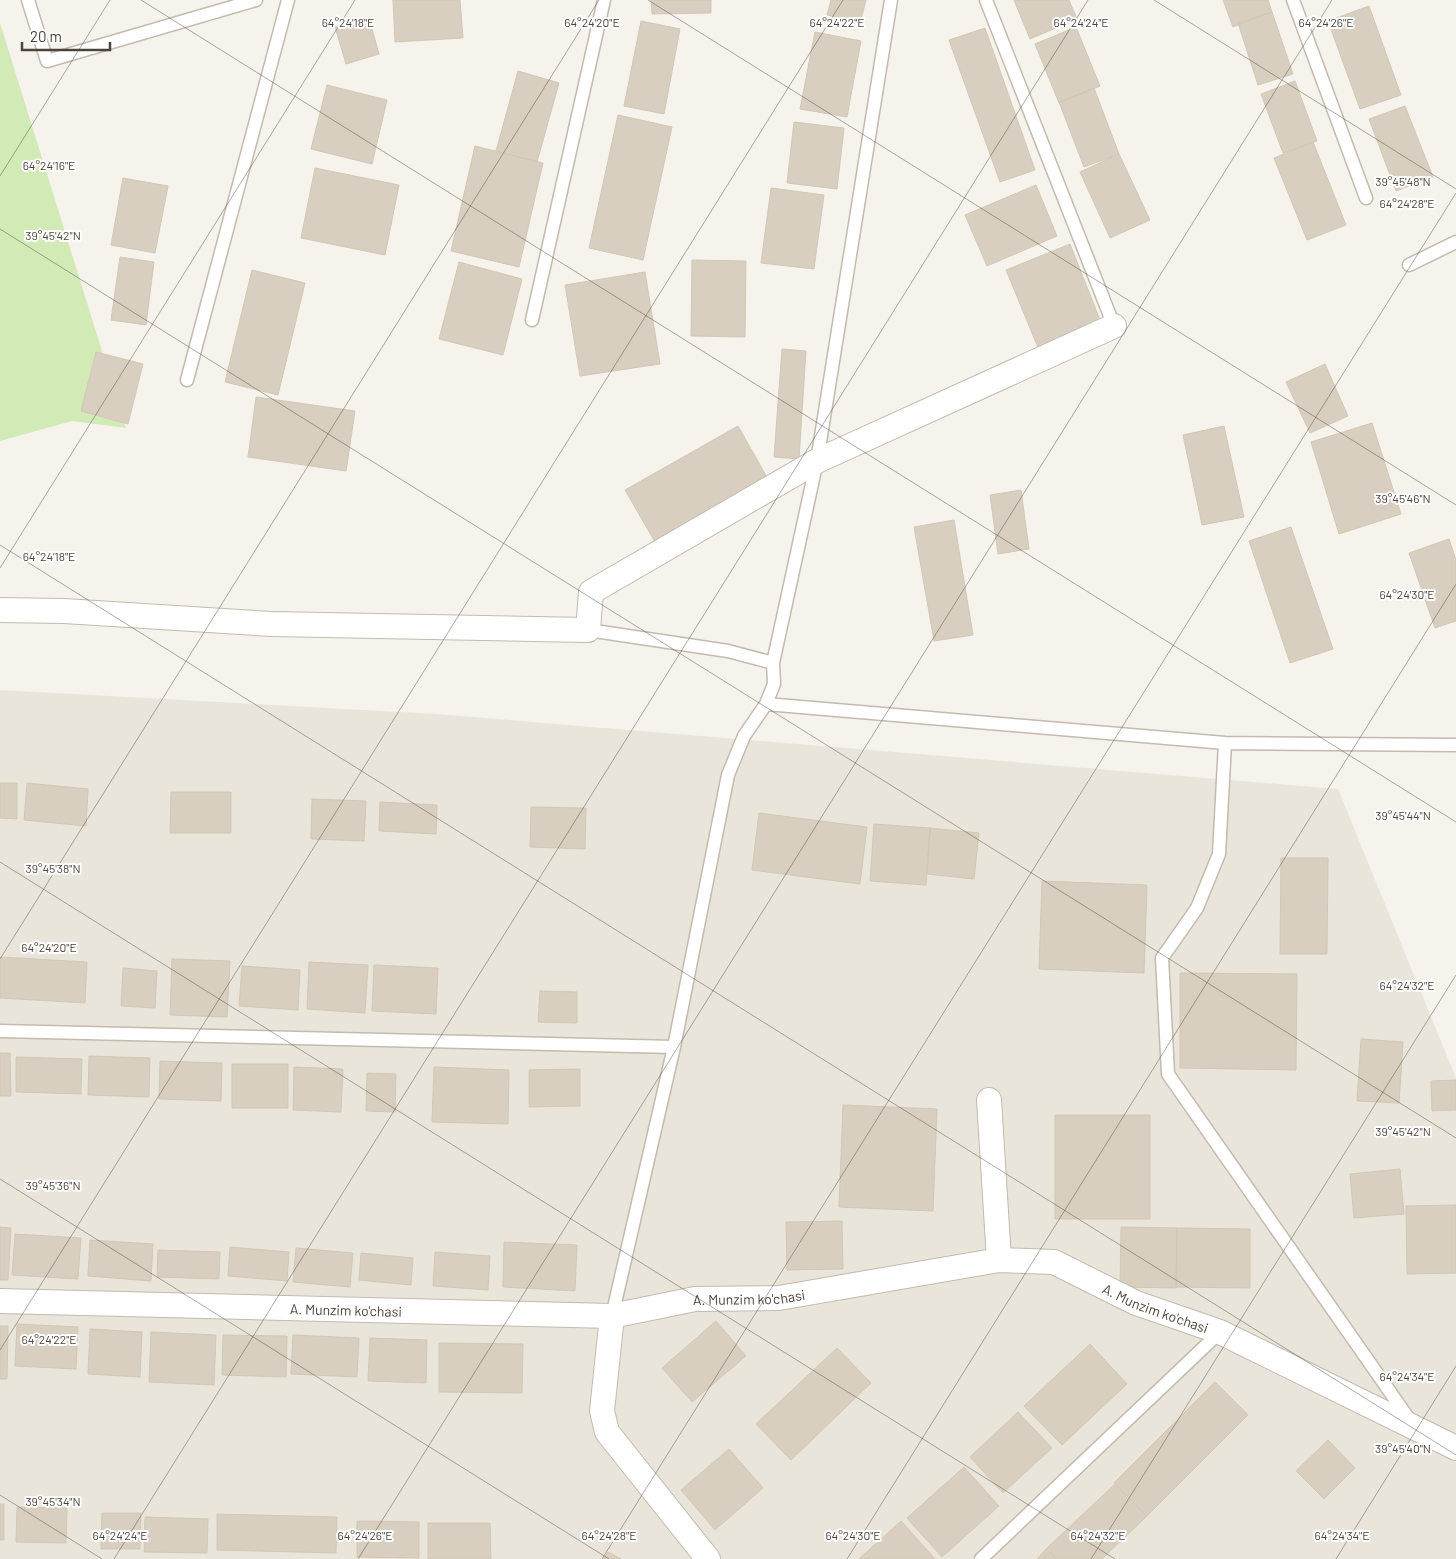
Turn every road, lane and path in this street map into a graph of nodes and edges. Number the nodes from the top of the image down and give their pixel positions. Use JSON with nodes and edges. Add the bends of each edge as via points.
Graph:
{"nodes":[{"id":1,"x":28,"y":0,"type":"edge"},
{"id":2,"x":256,"y":0,"type":"edge"},
{"id":3,"x":288,"y":0,"type":"edge"},
{"id":4,"x":604,"y":0,"type":"edge"},
{"id":5,"x":891,"y":0,"type":"edge"},
{"id":6,"x":986,"y":0,"type":"edge"},
{"id":7,"x":1294,"y":0,"type":"edge"},
{"id":8,"x":1366,"y":198,"type":"dead end"},
{"id":9,"x":1456,"y":242,"type":"edge"},
{"id":10,"x":1409,"y":265,"type":"dead end"},
{"id":11,"x":532,"y":320,"type":"dead end"},
{"id":12,"x":1114,"y":326,"type":"joint"},
{"id":13,"x":187,"y":380,"type":"dead end"},
{"id":14,"x":817,"y":461,"type":"junction"},
{"id":15,"x":0,"y":610,"type":"edge"},
{"id":16,"x":588,"y":630,"type":"junction"},
{"id":17,"x":773,"y":663,"type":"junction"},
{"id":18,"x":766,"y":704,"type":"junction"},
{"id":19,"x":1225,"y":743,"type":"junction"},
{"id":20,"x":1456,"y":745,"type":"edge"},
{"id":21,"x":0,"y":1031,"type":"edge"},
{"id":22,"x":674,"y":1047,"type":"junction"},
{"id":23,"x":989,"y":1100,"type":"dead end"},
{"id":24,"x":999,"y":1260,"type":"junction"},
{"id":25,"x":0,"y":1301,"type":"edge"},
{"id":26,"x":612,"y":1316,"type":"junction"},
{"id":27,"x":1220,"y":1332,"type":"junction"},
{"id":28,"x":1414,"y":1426,"type":"junction"},
{"id":29,"x":1456,"y":1448,"type":"edge"},
{"id":30,"x":708,"y":1559,"type":"edge"},
{"id":31,"x":981,"y":1559,"type":"edge"}],
"edges":[{"from":1,"to":2,"type":"lane","via":[[47,61]]},
{"from":3,"to":13,"type":"lane"},
{"from":4,"to":11,"type":"lane"},
{"from":5,"to":14,"type":"lane"},
{"from":6,"to":12,"type":"lane"},
{"from":7,"to":8,"type":"lane"},
{"from":9,"to":10,"type":"lane"},
{"from":12,"to":14,"type":"street"},
{"from":14,"to":16,"type":"street","via":[[591,592]]},
{"from":14,"to":17,"type":"lane"},
{"from":15,"to":16,"type":"street","via":[[271,624]]},
{"from":16,"to":17,"type":"lane","via":[[728,651]]},
{"from":17,"to":18,"type":"lane","via":[[774,684]]},
{"from":18,"to":19,"type":"lane"},
{"from":18,"to":22,"type":"lane","via":[[744,736],[728,775]]},
{"from":19,"to":20,"type":"lane"},
{"from":19,"to":28,"type":"lane","via":[[1219,854],[1197,908],[1162,958],[1168,1074]]},
{"from":21,"to":22,"type":"lane"},
{"from":22,"to":26,"type":"lane"},
{"from":23,"to":24,"type":"street"},
{"from":24,"to":26,"type":"street","name":"A. Munzim ko'chasi","via":[[779,1298],[695,1299]]},
{"from":24,"to":27,"type":"street","name":"A. Munzim ko'chasi","via":[[1054,1262],[1136,1303]]},
{"from":25,"to":26,"type":"street","name":"A. Munzim ko'chasi"},
{"from":26,"to":30,"type":"street","via":[[602,1411],[607,1432]]},
{"from":27,"to":28,"type":"street","name":"A. Munzim ko'chasi"},
{"from":27,"to":31,"type":"lane"},
{"from":28,"to":29,"type":"street","name":"A. Munzim ko'chasi"}]}
